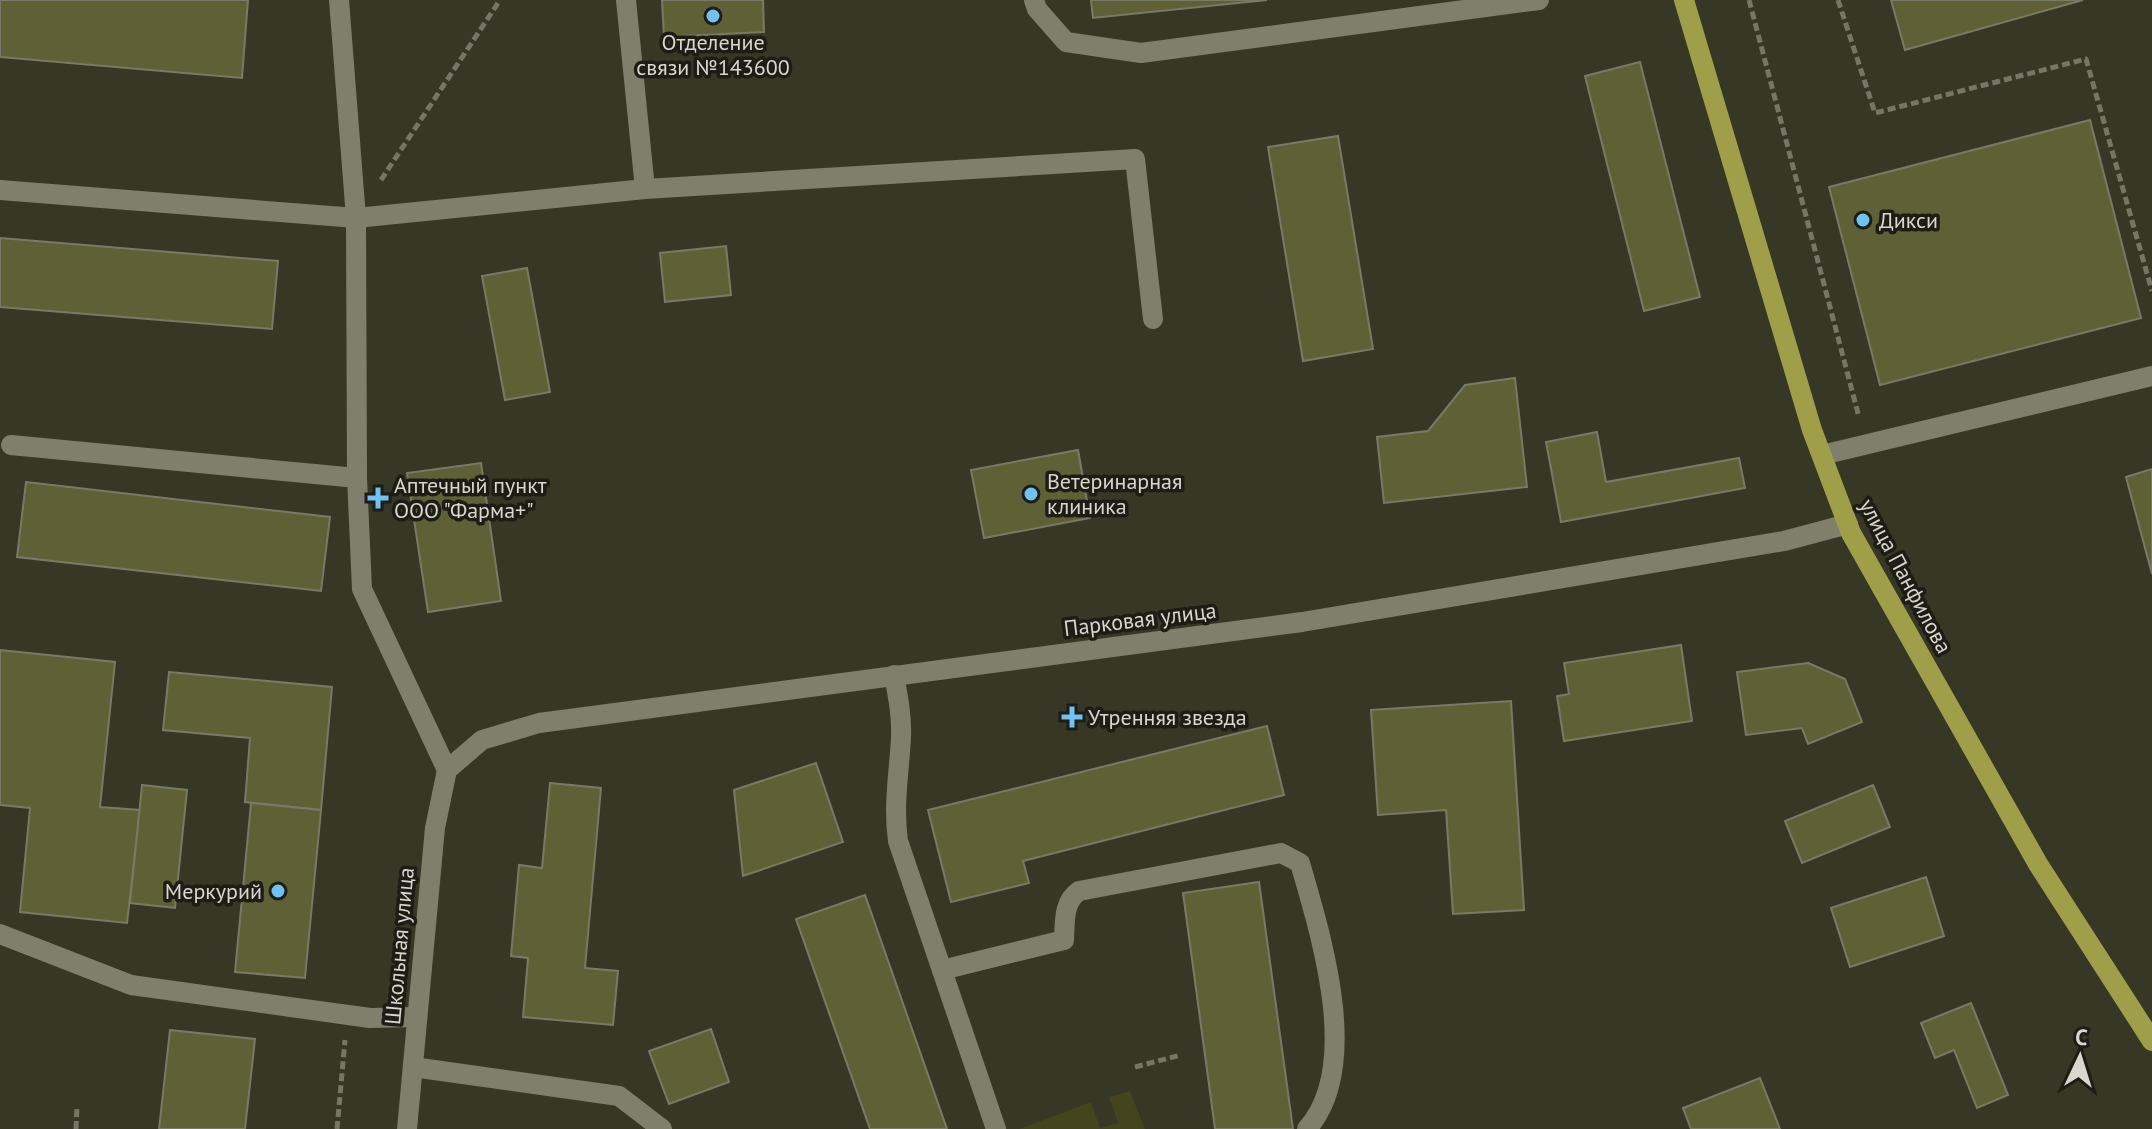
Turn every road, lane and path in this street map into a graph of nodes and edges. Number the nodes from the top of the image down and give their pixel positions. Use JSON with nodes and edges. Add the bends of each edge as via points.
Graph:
{"nodes":[{"id":1,"x":339,"y":0,"type":"edge"},
{"id":2,"x":500,"y":0,"type":"edge"},
{"id":3,"x":626,"y":0,"type":"edge"},
{"id":4,"x":1034,"y":0,"type":"edge"},
{"id":5,"x":1539,"y":0,"type":"edge"},
{"id":6,"x":1684,"y":0,"type":"edge"},
{"id":7,"x":1749,"y":0,"type":"edge"},
{"id":8,"x":1838,"y":0,"type":"edge"},
{"id":9,"x":645,"y":189,"type":"junction"},
{"id":10,"x":0,"y":190,"type":"edge"},
{"id":11,"x":356,"y":218,"type":"junction"},
{"id":12,"x":2152,"y":291,"type":"edge"},
{"id":13,"x":1153,"y":319,"type":"dead end"},
{"id":14,"x":2152,"y":376,"type":"edge"},
{"id":15,"x":1874,"y":413,"type":"dead end"},
{"id":16,"x":11,"y":445,"type":"dead end"},
{"id":17,"x":1822,"y":455,"type":"junction"},
{"id":18,"x":357,"y":478,"type":"junction"},
{"id":19,"x":1848,"y":524,"type":"junction"},
{"id":20,"x":894,"y":675,"type":"junction"},
{"id":21,"x":447,"y":770,"type":"junction"},
{"id":22,"x":0,"y":934,"type":"edge"},
{"id":23,"x":942,"y":970,"type":"junction"},
{"id":24,"x":347,"y":1015,"type":"junction"},
{"id":25,"x":415,"y":1017,"type":"junction"},
{"id":26,"x":2150,"y":1033,"type":"edge"},
{"id":27,"x":1181,"y":1055,"type":"dead end"},
{"id":28,"x":413,"y":1067,"type":"junction"},
{"id":29,"x":1135,"y":1067,"type":"dead end"},
{"id":30,"x":77,"y":1107,"type":"dead end"},
{"id":31,"x":76,"y":1129,"type":"edge"},
{"id":32,"x":337,"y":1129,"type":"edge"},
{"id":33,"x":407,"y":1129,"type":"edge"},
{"id":34,"x":662,"y":1129,"type":"edge"},
{"id":35,"x":996,"y":1129,"type":"edge"},
{"id":36,"x":1307,"y":1129,"type":"edge"}],
"edges":[{"from":1,"to":11,"type":"street"},
{"from":2,"to":11,"type":"path"},
{"from":3,"to":9,"type":"street"},
{"from":4,"to":5,"type":"street","via":[[1066,42],[1141,53]]},
{"from":6,"to":17,"type":"main road","name":"улица Панфилова"},
{"from":7,"to":15,"type":"path","via":[[1859,417]]},
{"from":8,"to":12,"type":"path","via":[[1875,113],[2086,59]]},
{"from":9,"to":11,"type":"street"},
{"from":9,"to":13,"type":"street","via":[[1135,159]]},
{"from":10,"to":11,"type":"street"},
{"from":11,"to":18,"type":"street"},
{"from":14,"to":17,"type":"street"},
{"from":16,"to":18,"type":"street"},
{"from":17,"to":19,"type":"main road","name":"улица Панфилова"},
{"from":18,"to":21,"type":"street","via":[[362,589]]},
{"from":19,"to":20,"type":"street","name":"Парковая улица","via":[[1784,541],[1318,619]]},
{"from":19,"to":26,"type":"main road","name":"улица Панфилова","via":[[2038,864]]},
{"from":20,"to":21,"type":"street","name":"Парковая улица","via":[[539,723],[482,740]]},
{"from":20,"to":23,"type":"street","via":[[901,716],[897,832]]},
{"from":21,"to":25,"type":"street","name":"Школьная улица","via":[[435,828]]},
{"from":22,"to":24,"type":"street","via":[[131,985]]},
{"from":23,"to":35,"type":"street"},
{"from":23,"to":36,"type":"street","via":[[1064,940],[1066,909],[1079,891],[1281,853],[1291,856],[1300,863],[1325,949],[1333,1002],[1333,1055],[1326,1093]]},
{"from":24,"to":25,"type":"street"},
{"from":24,"to":32,"type":"path"},
{"from":25,"to":28,"type":"street","name":"Школьная улица"},
{"from":27,"to":29,"type":"path"},
{"from":28,"to":33,"type":"street","name":"Школьная улица"},
{"from":28,"to":34,"type":"street","via":[[619,1096]]},
{"from":30,"to":31,"type":"path"}]}
